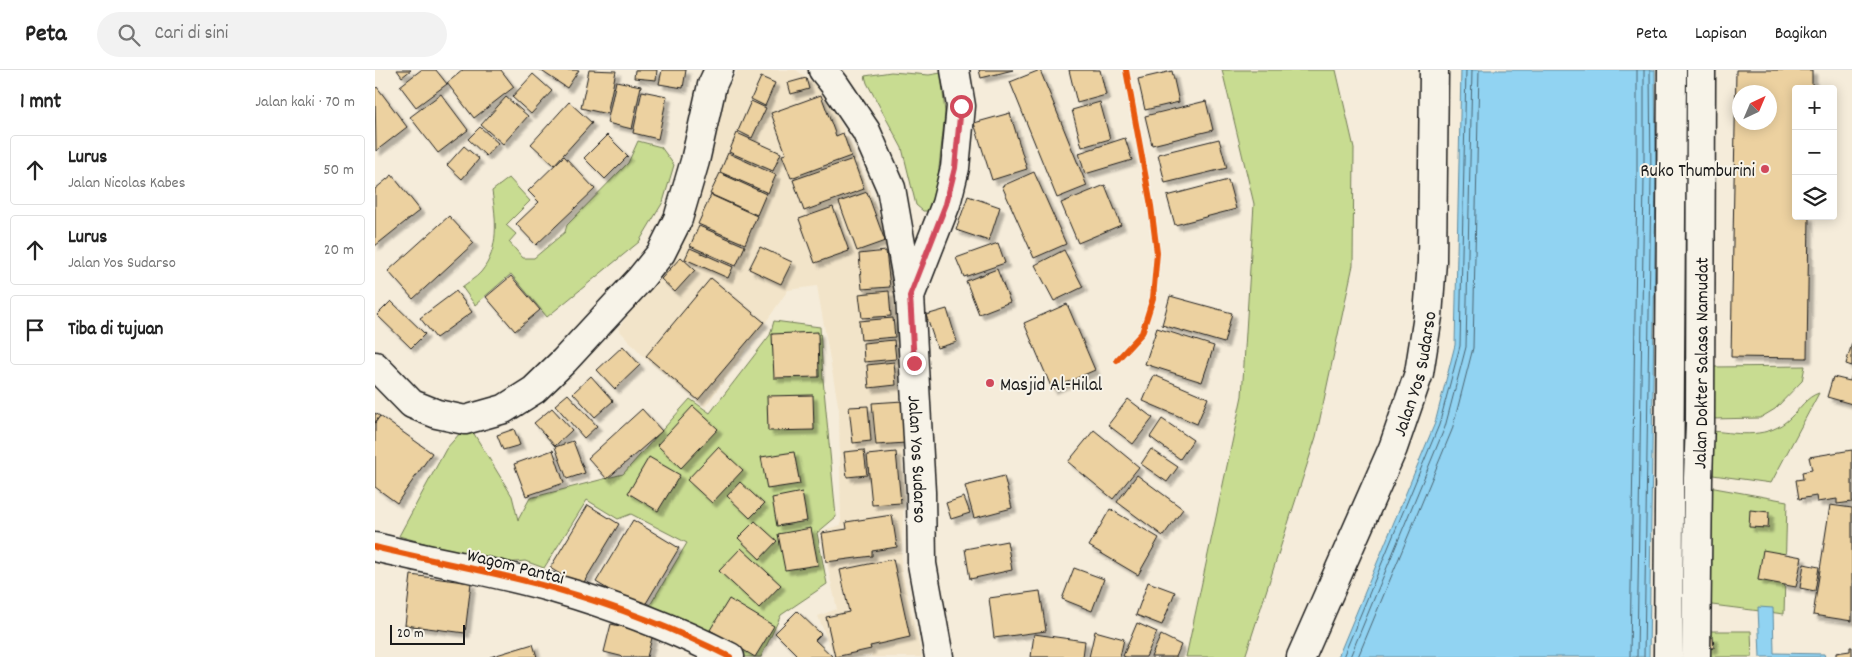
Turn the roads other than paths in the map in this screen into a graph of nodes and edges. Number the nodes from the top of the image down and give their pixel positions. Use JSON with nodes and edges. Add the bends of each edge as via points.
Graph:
{"nodes":[{"id":1,"x":719,"y":70,"type":"edge"},
{"id":2,"x":823,"y":70,"type":"edge"},
{"id":3,"x":955,"y":70,"type":"edge"},
{"id":4,"x":1434,"y":70,"type":"edge"},
{"id":5,"x":1672,"y":70,"type":"edge"},
{"id":6,"x":1701,"y":70,"type":"edge"},
{"id":7,"x":910,"y":296,"type":"junction"},
{"id":8,"x":375,"y":366,"type":"edge"},
{"id":9,"x":1669,"y":475,"type":"junction"},
{"id":10,"x":1697,"y":478,"type":"junction"},
{"id":11,"x":375,"y":547,"type":"edge"},
{"id":12,"x":730,"y":657,"type":"edge"},
{"id":13,"x":939,"y":657,"type":"edge"},
{"id":14,"x":1301,"y":657,"type":"edge"},
{"id":15,"x":1668,"y":657,"type":"edge"},
{"id":16,"x":1697,"y":657,"type":"edge"}],
"edges":[{"from":1,"to":8,"type":"main road","via":[[712,86],[679,219],[661,253],[640,280],[534,390],[504,410],[465,420],[412,404]]},
{"from":2,"to":7,"type":"main road","name":"Jalan Yos Sudarso","via":[[866,131],[891,188]]},
{"from":3,"to":7,"type":"main road","via":[[961,106],[955,168],[943,212]]},
{"from":4,"to":14,"type":"main road","name":"Jalan Yos Sudarso","via":[[1432,261],[1419,373],[1393,448]]},
{"from":5,"to":9,"type":"main road","name":"Jalan Dokter Salasa Namudat"},
{"from":6,"to":10,"type":"main road","name":"Jalan Dokter Salasa Namudat"},
{"from":7,"to":13,"type":"main road","name":"Jalan Yos Sudarso","via":[[922,564]]},
{"from":9,"to":10,"type":"main road"},
{"from":9,"to":15,"type":"main road","name":"Jalan Dokter Salasa Namudat"},
{"from":10,"to":16,"type":"main road","name":"Jalan Dokter Salasa Namudat"},
{"from":11,"to":12,"type":"main road","name":"Wagom Pantai","via":[[557,589],[617,609]]}]}
